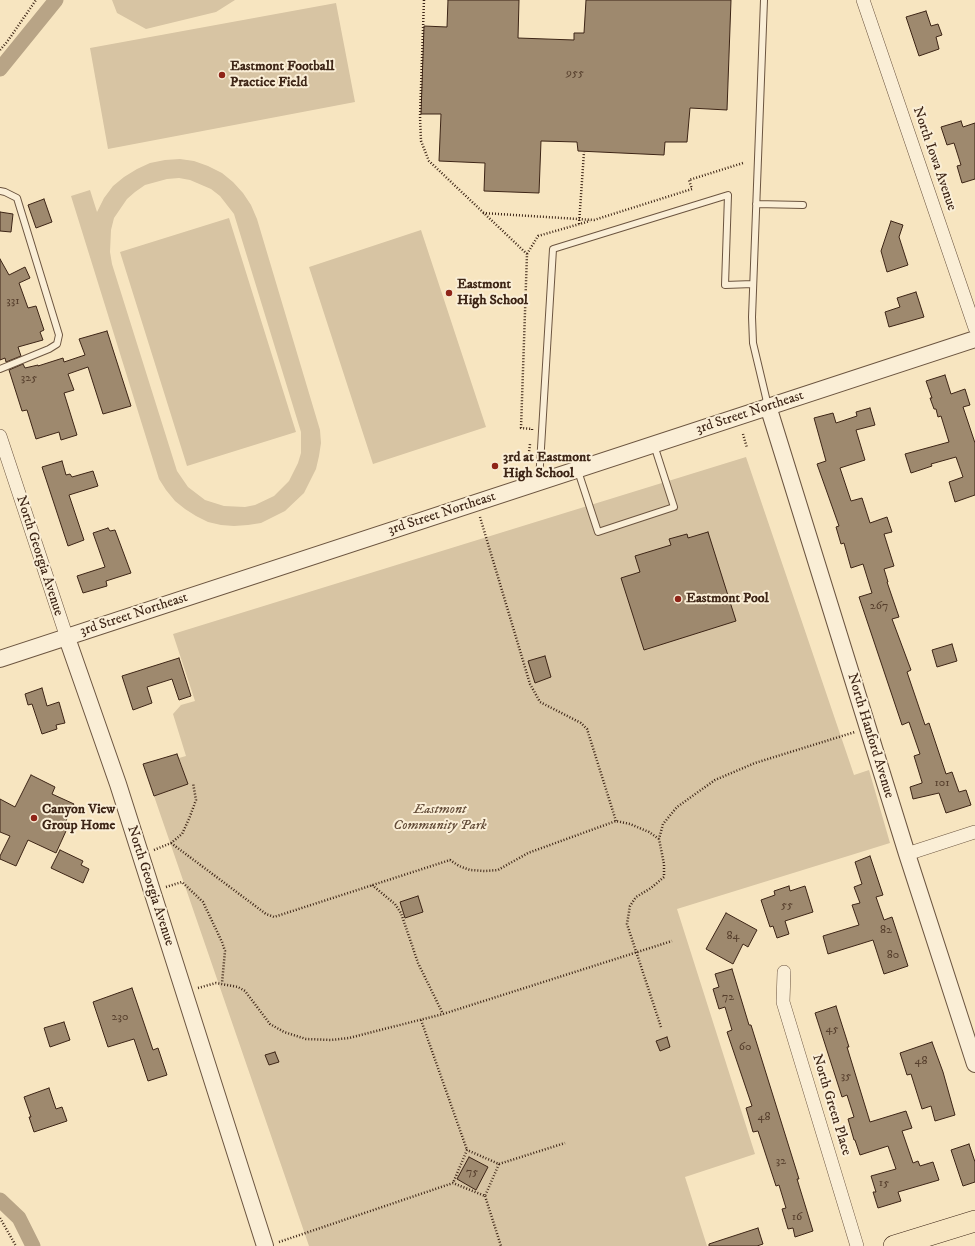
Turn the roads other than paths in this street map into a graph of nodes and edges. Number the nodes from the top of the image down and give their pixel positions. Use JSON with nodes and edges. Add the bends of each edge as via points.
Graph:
{"nodes":[{"id":1,"x":764,"y":0,"type":"edge"},
{"id":2,"x":863,"y":0,"type":"edge"},
{"id":3,"x":0,"y":191,"type":"edge"},
{"id":4,"x":756,"y":204,"type":"junction"},
{"id":5,"x":803,"y":205,"type":"dead end"},
{"id":6,"x":753,"y":284,"type":"junction"},
{"id":7,"x":975,"y":328,"type":"edge"},
{"id":8,"x":975,"y":339,"type":"edge"},
{"id":9,"x":0,"y":369,"type":"edge"},
{"id":10,"x":768,"y":406,"type":"junction"},
{"id":11,"x":0,"y":436,"type":"edge"},
{"id":12,"x":653,"y":444,"type":"junction"},
{"id":13,"x":578,"y":469,"type":"junction"},
{"id":14,"x":539,"y":482,"type":"junction"},
{"id":15,"x":67,"y":638,"type":"junction"},
{"id":16,"x":0,"y":659,"type":"edge"},
{"id":17,"x":975,"y":832,"type":"edge"},
{"id":18,"x":907,"y":854,"type":"junction"},
{"id":19,"x":784,"y":972,"type":"dead end"},
{"id":20,"x":975,"y":1064,"type":"edge"},
{"id":21,"x":975,"y":1220,"type":"edge"},
{"id":22,"x":270,"y":1245,"type":"edge"},
{"id":23,"x":857,"y":1246,"type":"edge"},
{"id":24,"x":894,"y":1246,"type":"edge"}],
"edges":[{"from":1,"to":4,"type":"lane"},
{"from":2,"to":7,"type":"street","name":"North Iowa Avenue"},
{"from":3,"to":9,"type":"lane","via":[[17,198],[60,334],[57,344],[49,349]]},
{"from":4,"to":5,"type":"lane"},
{"from":4,"to":6,"type":"lane"},
{"from":6,"to":10,"type":"lane","via":[[754,343]]},
{"from":6,"to":14,"type":"lane","via":[[725,285],[728,195],[553,249]]},
{"from":8,"to":10,"type":"street","name":"3rd Street Northeast"},
{"from":10,"to":12,"type":"street","name":"3rd Street Northeast"},
{"from":10,"to":18,"type":"street","name":"North Hanford Avenue"},
{"from":11,"to":15,"type":"street","name":"North Georgia Avenue"},
{"from":12,"to":13,"type":"street","name":"3rd Street Northeast"},
{"from":12,"to":13,"type":"lane","via":[[674,507],[598,532]]},
{"from":13,"to":14,"type":"street","name":"3rd Street Northeast"},
{"from":14,"to":15,"type":"street","name":"3rd Street Northeast"},
{"from":15,"to":16,"type":"street","name":"3rd Street Northeast"},
{"from":15,"to":22,"type":"street","name":"North Georgia Avenue","via":[[118,784],[184,993]]},
{"from":17,"to":18,"type":"street"},
{"from":18,"to":20,"type":"street","name":"North Hanford Avenue"},
{"from":19,"to":23,"type":"street","name":"North Green Place","via":[[783,1002]]},
{"from":21,"to":24,"type":"main road"}]}
